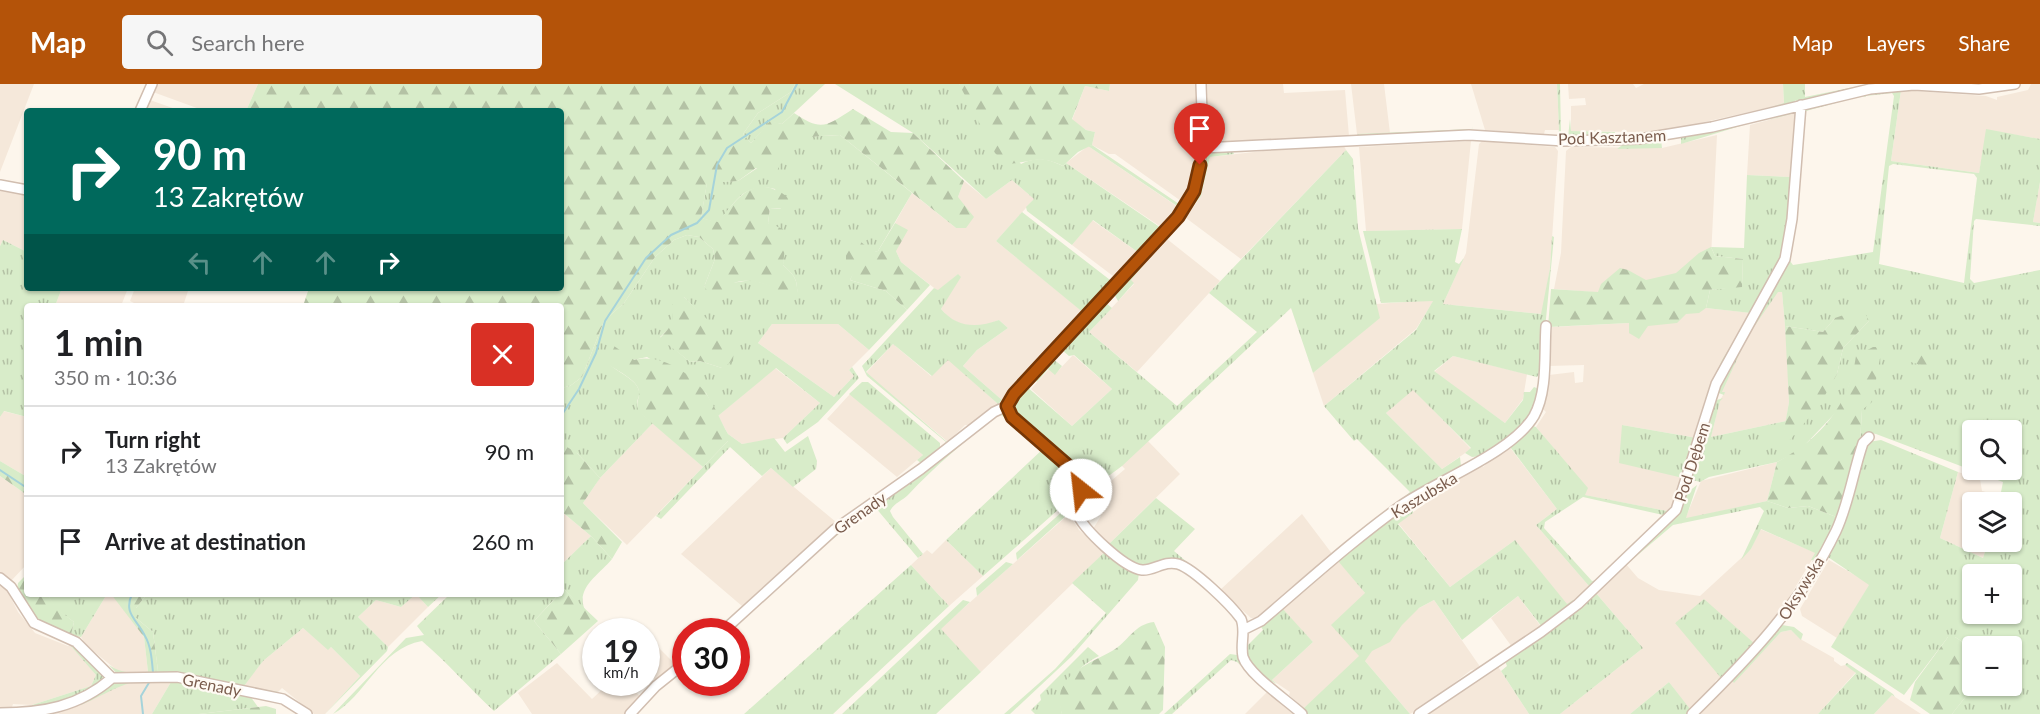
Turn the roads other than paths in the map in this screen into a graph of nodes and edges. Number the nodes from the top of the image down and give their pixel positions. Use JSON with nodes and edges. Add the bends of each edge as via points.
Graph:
{"nodes":[{"id":1,"x":152,"y":84,"type":"edge"},
{"id":2,"x":1201,"y":84,"type":"edge"},
{"id":3,"x":2015,"y":84,"type":"edge"},
{"id":4,"x":1801,"y":105,"type":"junction"},
{"id":5,"x":141,"y":108,"type":"edge"},
{"id":6,"x":1203,"y":148,"type":"junction"},
{"id":7,"x":0,"y":185,"type":"edge"},
{"id":8,"x":24,"y":189,"type":"edge"},
{"id":9,"x":1546,"y":326,"type":"dead end"},
{"id":10,"x":1007,"y":406,"type":"junction"},
{"id":11,"x":1869,"y":437,"type":"dead end"},
{"id":12,"x":0,"y":578,"type":"edge"},
{"id":13,"x":737,"y":618,"type":"edge"},
{"id":14,"x":1243,"y":630,"type":"junction"},
{"id":15,"x":672,"y":674,"type":"edge"},
{"id":16,"x":112,"y":678,"type":"junction"},
{"id":17,"x":0,"y":713,"type":"edge"},
{"id":18,"x":307,"y":714,"type":"edge"},
{"id":19,"x":630,"y":714,"type":"edge"},
{"id":20,"x":1302,"y":714,"type":"edge"},
{"id":21,"x":1419,"y":714,"type":"edge"},
{"id":22,"x":1692,"y":714,"type":"edge"}],
"edges":[{"from":1,"to":5,"type":"street"},
{"from":2,"to":6,"type":"street"},
{"from":3,"to":4,"type":"street","name":"Pod Kasztanem","via":[[1979,89],[1895,86]]},
{"from":4,"to":6,"type":"street","name":"Pod Kasztanem","via":[[1712,127],[1640,139],[1564,141],[1469,135]]},
{"from":4,"to":21,"type":"street","name":"Pod Dębem","via":[[1785,259],[1716,384],[1676,510],[1578,604]]},
{"from":6,"to":10,"type":"street","via":[[1196,186],[1178,217]]},
{"from":7,"to":8,"type":"street"},
{"from":9,"to":14,"type":"street","name":"Kaszubska","via":[[1541,395],[1528,424],[1475,464],[1401,506],[1261,621]]},
{"from":10,"to":13,"type":"street","name":"Grenady","via":[[834,530]]},
{"from":10,"to":14,"type":"street","via":[[1012,417],[1077,474],[1081,486],[1077,513],[1090,533],[1136,568],[1145,570],[1169,563],[1184,567],[1234,610]]},
{"from":11,"to":22,"type":"street","name":"Oksywska","via":[[1836,531],[1784,616],[1750,657]]},
{"from":12,"to":16,"type":"street","via":[[11,587],[34,622],[76,642]]},
{"from":14,"to":20,"type":"street","via":[[1246,663]]},
{"from":15,"to":19,"type":"street"},
{"from":16,"to":17,"type":"street","via":[[95,692],[47,711]]},
{"from":16,"to":18,"type":"street","name":"Grenady","via":[[177,677],[283,699]]}]}
